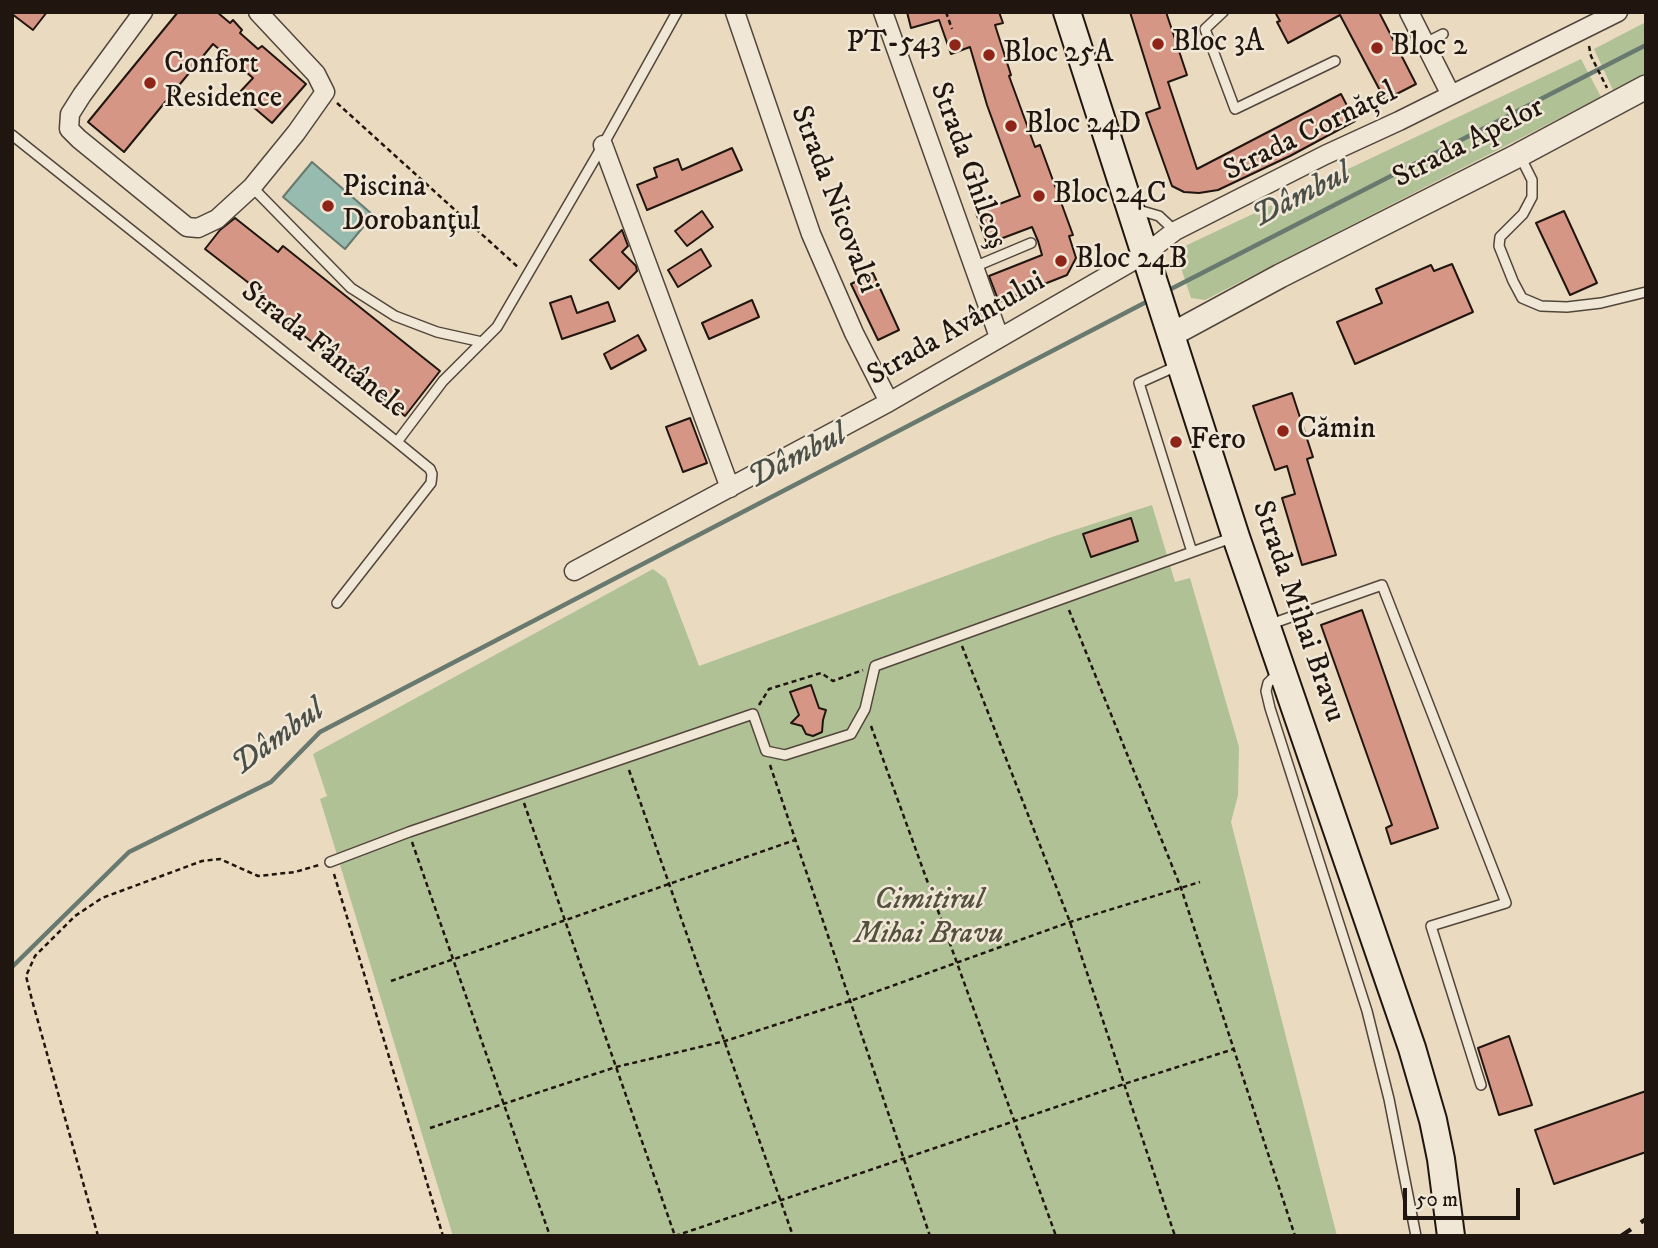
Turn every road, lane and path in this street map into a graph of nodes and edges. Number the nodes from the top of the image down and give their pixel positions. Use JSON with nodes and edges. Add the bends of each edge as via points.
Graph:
{"nodes":[{"id":1,"x":144,"y":12,"type":"edge"},
{"id":2,"x":258,"y":12,"type":"edge"},
{"id":3,"x":677,"y":12,"type":"edge"},
{"id":4,"x":735,"y":12,"type":"edge"},
{"id":5,"x":883,"y":12,"type":"edge"},
{"id":6,"x":946,"y":12,"type":"edge"},
{"id":7,"x":1067,"y":12,"type":"edge"},
{"id":8,"x":1223,"y":12,"type":"edge"},
{"id":9,"x":1409,"y":12,"type":"edge"},
{"id":10,"x":1618,"y":12,"type":"edge"},
{"id":11,"x":952,"y":29,"type":"dead end"},
{"id":12,"x":1443,"y":34,"type":"dead end"},
{"id":13,"x":1425,"y":43,"type":"junction"},
{"id":14,"x":1589,"y":47,"type":"dead end"},
{"id":15,"x":1335,"y":61,"type":"dead end"},
{"id":16,"x":1646,"y":87,"type":"edge"},
{"id":17,"x":325,"y":92,"type":"junction"},
{"id":18,"x":1451,"y":95,"type":"junction"},
{"id":19,"x":1614,"y":104,"type":"junction"},
{"id":20,"x":12,"y":135,"type":"edge"},
{"id":21,"x":603,"y":145,"type":"junction"},
{"id":22,"x":1519,"y":155,"type":"junction"},
{"id":23,"x":251,"y":187,"type":"junction"},
{"id":24,"x":1129,"y":207,"type":"junction"},
{"id":25,"x":1175,"y":231,"type":"junction"},
{"id":26,"x":1031,"y":243,"type":"dead end"},
{"id":27,"x":1147,"y":262,"type":"junction"},
{"id":28,"x":974,"y":267,"type":"junction"},
{"id":29,"x":527,"y":275,"type":"junction"},
{"id":30,"x":1646,"y":292,"type":"edge"},
{"id":31,"x":1171,"y":335,"type":"junction"},
{"id":32,"x":999,"y":337,"type":"junction"},
{"id":33,"x":482,"y":342,"type":"junction"},
{"id":34,"x":1181,"y":364,"type":"junction"},
{"id":35,"x":888,"y":402,"type":"junction"},
{"id":36,"x":397,"y":442,"type":"junction"},
{"id":37,"x":730,"y":488,"type":"junction"},
{"id":38,"x":1236,"y":537,"type":"junction"},
{"id":39,"x":1192,"y":552,"type":"junction"},
{"id":40,"x":574,"y":571,"type":"dead end"},
{"id":41,"x":1064,"y":598,"type":"junction"},
{"id":42,"x":337,"y":603,"type":"dead end"},
{"id":43,"x":1267,"y":625,"type":"junction"},
{"id":44,"x":958,"y":636,"type":"junction"},
{"id":45,"x":875,"y":666,"type":"junction"},
{"id":46,"x":1282,"y":670,"type":"junction"},
{"id":47,"x":865,"y":709,"type":"junction"},
{"id":48,"x":753,"y":714,"type":"junction"},
{"id":49,"x":766,"y":751,"type":"junction"},
{"id":50,"x":625,"y":757,"type":"junction"},
{"id":51,"x":521,"y":793,"type":"junction"},
{"id":52,"x":409,"y":832,"type":"junction"},
{"id":53,"x":796,"y":840,"type":"junction"},
{"id":54,"x":330,"y":862,"type":"junction"},
{"id":55,"x":1200,"y":882,"type":"dead end"},
{"id":56,"x":669,"y":883,"type":"junction"},
{"id":57,"x":1181,"y":888,"type":"junction"},
{"id":58,"x":565,"y":921,"type":"junction"},
{"id":59,"x":1070,"y":922,"type":"junction"},
{"id":60,"x":453,"y":959,"type":"junction"},
{"id":61,"x":957,"y":963,"type":"junction"},
{"id":62,"x":391,"y":981,"type":"dead end"},
{"id":63,"x":850,"y":1001,"type":"junction"},
{"id":64,"x":724,"y":1041,"type":"junction"},
{"id":65,"x":1234,"y":1049,"type":"junction"},
{"id":66,"x":616,"y":1067,"type":"junction"},
{"id":67,"x":1124,"y":1084,"type":"junction"},
{"id":68,"x":1481,"y":1085,"type":"dead end"},
{"id":69,"x":503,"y":1103,"type":"junction"},
{"id":70,"x":1014,"y":1121,"type":"junction"},
{"id":71,"x":430,"y":1128,"type":"dead end"},
{"id":72,"x":904,"y":1158,"type":"junction"},
{"id":73,"x":780,"y":1200,"type":"junction"},
{"id":74,"x":98,"y":1236,"type":"edge"},
{"id":75,"x":443,"y":1236,"type":"edge"},
{"id":76,"x":550,"y":1236,"type":"edge"},
{"id":77,"x":675,"y":1236,"type":"edge"},
{"id":78,"x":793,"y":1236,"type":"edge"},
{"id":79,"x":930,"y":1236,"type":"edge"},
{"id":80,"x":1056,"y":1236,"type":"edge"},
{"id":81,"x":1175,"y":1236,"type":"edge"},
{"id":82,"x":1295,"y":1236,"type":"edge"},
{"id":83,"x":1416,"y":1236,"type":"edge"},
{"id":84,"x":1451,"y":1236,"type":"edge"}],
"edges":[{"from":1,"to":23,"type":"street","via":[[82,95],[70,114],[69,129],[187,227],[198,228],[217,219]]},
{"from":2,"to":17,"type":"street","via":[[316,74]]},
{"from":3,"to":21,"type":"lane","name":"Strada Fântânele"},
{"from":4,"to":35,"type":"street","name":"Strada Nicovalei","via":[[811,234]]},
{"from":5,"to":28,"type":"street","name":"Strada Ghilcoș"},
{"from":6,"to":11,"type":"path"},
{"from":7,"to":24,"type":"main road","name":"Strada Mihai Bravu"},
{"from":8,"to":15,"type":"lane","via":[[1205,29],[1235,109]]},
{"from":9,"to":13,"type":"street"},
{"from":10,"to":18,"type":"street","name":"Strada Cornățel"},
{"from":12,"to":13,"type":"lane"},
{"from":13,"to":18,"type":"street"},
{"from":14,"to":19,"type":"path"},
{"from":16,"to":19,"type":"street","name":"Strada Apelor"},
{"from":17,"to":23,"type":"street"},
{"from":17,"to":29,"type":"path"},
{"from":18,"to":25,"type":"street","name":"Strada Cornățel"},
{"from":19,"to":22,"type":"street","name":"Strada Apelor"},
{"from":20,"to":36,"type":"lane","name":"Strada Fântânele"},
{"from":21,"to":29,"type":"lane","name":"Strada Fântânele"},
{"from":21,"to":37,"type":"street"},
{"from":22,"to":30,"type":"lane","via":[[1532,180],[1532,197],[1523,214],[1500,237],[1499,246],[1522,298],[1541,306],[1567,307]]},
{"from":22,"to":31,"type":"street","name":"Strada Apelor"},
{"from":23,"to":33,"type":"lane","via":[[351,288],[395,316]]},
{"from":24,"to":25,"type":"lane","via":[[1159,216]]},
{"from":24,"to":27,"type":"main road","name":"Strada Mihai Bravu"},
{"from":25,"to":27,"type":"street","name":"Strada Cornățel"},
{"from":26,"to":28,"type":"lane"},
{"from":27,"to":31,"type":"main road","name":"Strada Mihai Bravu"},
{"from":27,"to":32,"type":"street","name":"Strada Avântului"},
{"from":28,"to":32,"type":"street","name":"Strada Ghilcoș"},
{"from":29,"to":33,"type":"lane","name":"Strada Fântânele","via":[[497,327]]},
{"from":31,"to":34,"type":"main road","name":"Strada Mihai Bravu"},
{"from":32,"to":35,"type":"street","name":"Strada Avântului"},
{"from":33,"to":36,"type":"lane","name":"Strada Fântânele","via":[[443,381]]},
{"from":34,"to":38,"type":"main road","name":"Strada Mihai Bravu"},
{"from":34,"to":39,"type":"lane","via":[[1139,383]]},
{"from":35,"to":37,"type":"street","name":"Strada Avântului"},
{"from":36,"to":42,"type":"lane","via":[[430,469],[431,483]]},
{"from":37,"to":40,"type":"street","name":"Strada Avântului"},
{"from":38,"to":39,"type":"lane"},
{"from":38,"to":43,"type":"main road","name":"Strada Mihai Bravu"},
{"from":39,"to":41,"type":"lane"},
{"from":41,"to":44,"type":"lane"},
{"from":41,"to":57,"type":"path"},
{"from":43,"to":46,"type":"main road","name":"Strada Mihai Bravu"},
{"from":43,"to":68,"type":"lane","via":[[1382,585],[1506,903],[1431,926]]},
{"from":44,"to":45,"type":"lane"},
{"from":44,"to":59,"type":"path"},
{"from":45,"to":47,"type":"lane"},
{"from":45,"to":48,"type":"path","via":[[833,681],[821,673],[769,689]]},
{"from":46,"to":83,"type":"lane","via":[[1268,683],[1270,708],[1367,1011]]},
{"from":46,"to":84,"type":"main road","name":"Strada Mihai Bravu","via":[[1422,1081],[1441,1159]]},
{"from":47,"to":49,"type":"lane","via":[[850,734],[785,755]]},
{"from":47,"to":61,"type":"path"},
{"from":48,"to":49,"type":"lane"},
{"from":48,"to":50,"type":"lane"},
{"from":49,"to":53,"type":"path"},
{"from":50,"to":51,"type":"lane"},
{"from":50,"to":56,"type":"path"},
{"from":51,"to":52,"type":"lane"},
{"from":51,"to":58,"type":"path"},
{"from":52,"to":54,"type":"lane"},
{"from":52,"to":60,"type":"path"},
{"from":53,"to":56,"type":"path"},
{"from":53,"to":63,"type":"path"},
{"from":54,"to":74,"type":"path","via":[[258,876],[220,859],[202,861],[102,898],[75,916],[35,956],[26,976]]},
{"from":54,"to":75,"type":"path"},
{"from":55,"to":57,"type":"path"},
{"from":56,"to":58,"type":"path"},
{"from":56,"to":64,"type":"path"},
{"from":57,"to":59,"type":"path"},
{"from":57,"to":65,"type":"path"},
{"from":58,"to":60,"type":"path"},
{"from":58,"to":66,"type":"path"},
{"from":59,"to":61,"type":"path"},
{"from":59,"to":67,"type":"path"},
{"from":60,"to":62,"type":"path"},
{"from":60,"to":69,"type":"path"},
{"from":61,"to":63,"type":"path"},
{"from":61,"to":70,"type":"path"},
{"from":63,"to":64,"type":"path"},
{"from":63,"to":72,"type":"path"},
{"from":64,"to":66,"type":"path"},
{"from":64,"to":73,"type":"path"},
{"from":65,"to":67,"type":"path"},
{"from":65,"to":82,"type":"path"},
{"from":66,"to":69,"type":"path"},
{"from":66,"to":77,"type":"path"},
{"from":67,"to":70,"type":"path"},
{"from":67,"to":81,"type":"path"},
{"from":69,"to":71,"type":"path"},
{"from":69,"to":76,"type":"path"},
{"from":70,"to":72,"type":"path"},
{"from":70,"to":80,"type":"path"},
{"from":72,"to":73,"type":"path"},
{"from":72,"to":79,"type":"path"},
{"from":73,"to":77,"type":"path"},
{"from":73,"to":78,"type":"path"}]}
